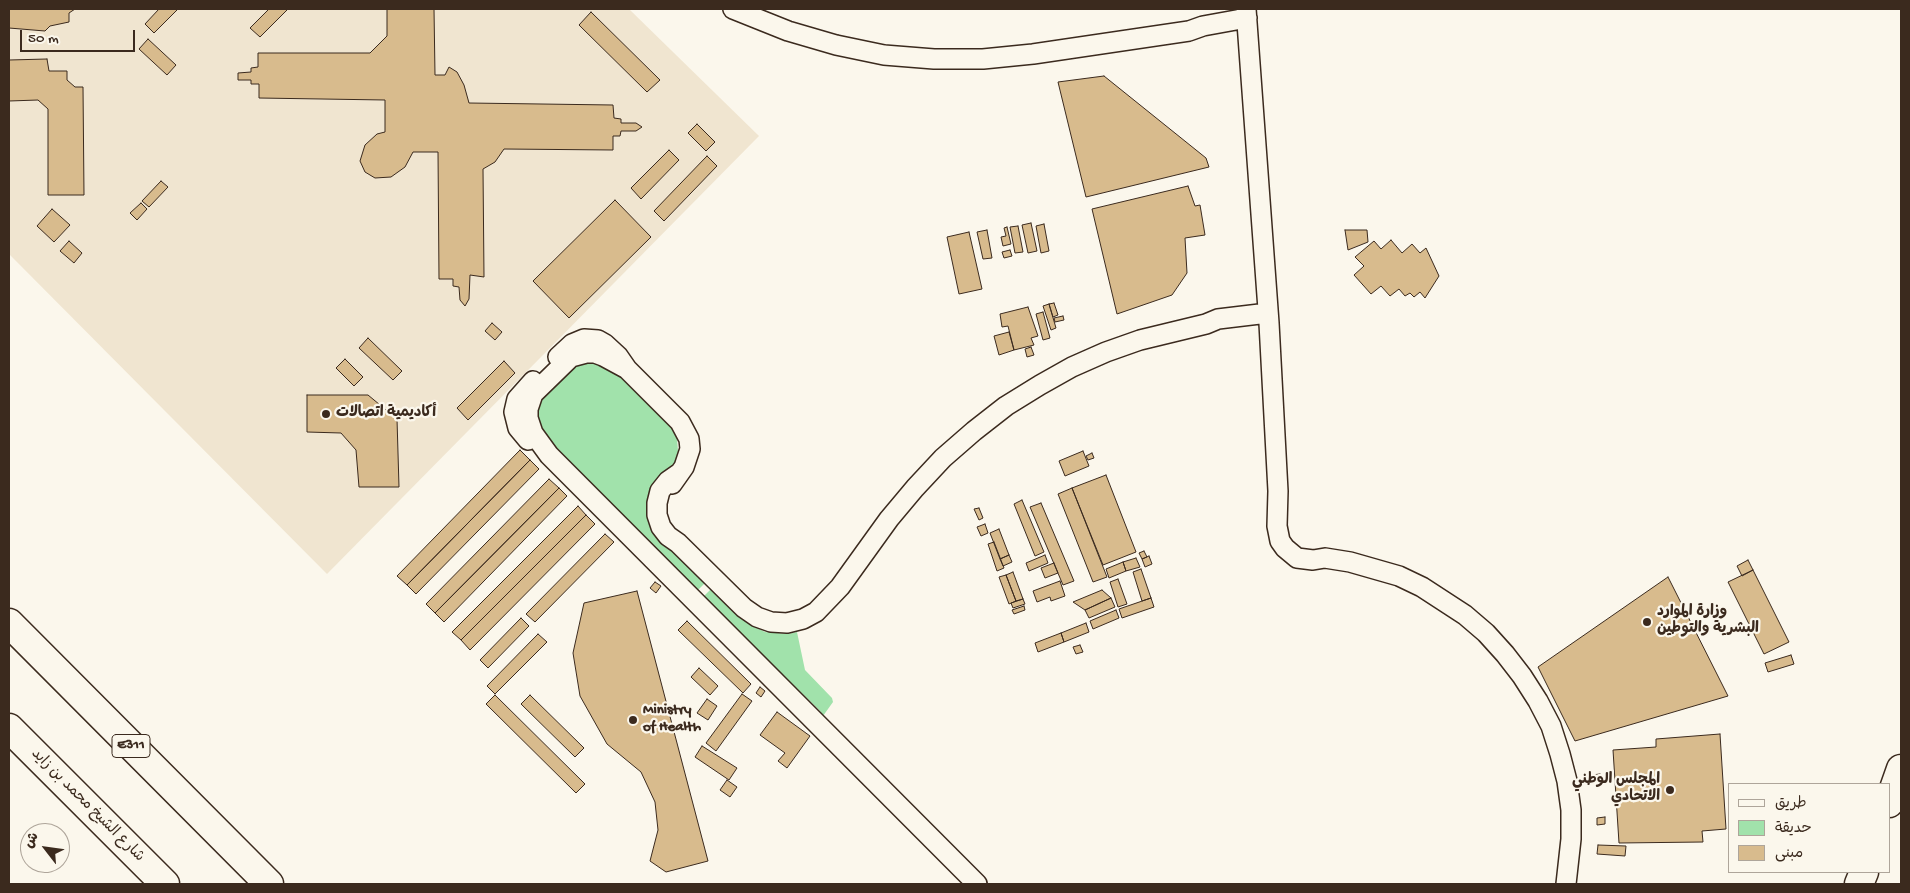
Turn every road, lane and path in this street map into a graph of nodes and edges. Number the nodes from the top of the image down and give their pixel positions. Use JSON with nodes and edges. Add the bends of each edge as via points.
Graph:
{"nodes":[{"id":1,"x":733,"y":9,"type":"edge"},
{"id":2,"x":1247,"y":18,"type":"edge"},
{"id":3,"x":1268,"y":318,"type":"junction"},
{"id":4,"x":9,"y":623,"type":"edge"},
{"id":5,"x":9,"y":728,"type":"edge"},
{"id":6,"x":1901,"y":769,"type":"edge"},
{"id":7,"x":1890,"y":800,"type":"edge"},
{"id":8,"x":261,"y":876,"type":"edge"},
{"id":9,"x":164,"y":884,"type":"edge"},
{"id":10,"x":278,"y":884,"type":"edge"},
{"id":11,"x":977,"y":884,"type":"edge"},
{"id":12,"x":1566,"y":884,"type":"edge"}],
"edges":[{"from":1,"to":2,"type":"street","via":[[788,32],[836,45],[884,55],[934,59],[983,59],[1189,31],[1204,34]]},
{"from":2,"to":3,"type":"street"},
{"from":3,"to":11,"type":"street","via":[[1218,326],[1206,324],[1140,340],[1106,352],[1048,380],[1006,406],[956,447],[915,488],[840,586],[816,612],[787,623],[757,617],[744,608],[664,532],[657,515],[657,503],[660,491],[684,467],[690,449],[686,430],[605,344],[590,338],[572,344],[549,371],[517,399],[515,420],[523,434],[549,455]]},
{"from":3,"to":12,"type":"street","via":[[1278,534],[1285,548],[1290,554],[1305,560],[1324,558],[1375,568],[1422,587],[1465,615],[1522,676],[1550,726],[1567,782],[1571,839]]},
{"from":4,"to":8,"type":"main road","number":"E311"},
{"from":5,"to":9,"type":"main road","name":"شارع الشيخ محمد بن زايد"},
{"from":6,"to":7,"type":"main road"},
{"from":8,"to":10,"type":"main road"}]}
